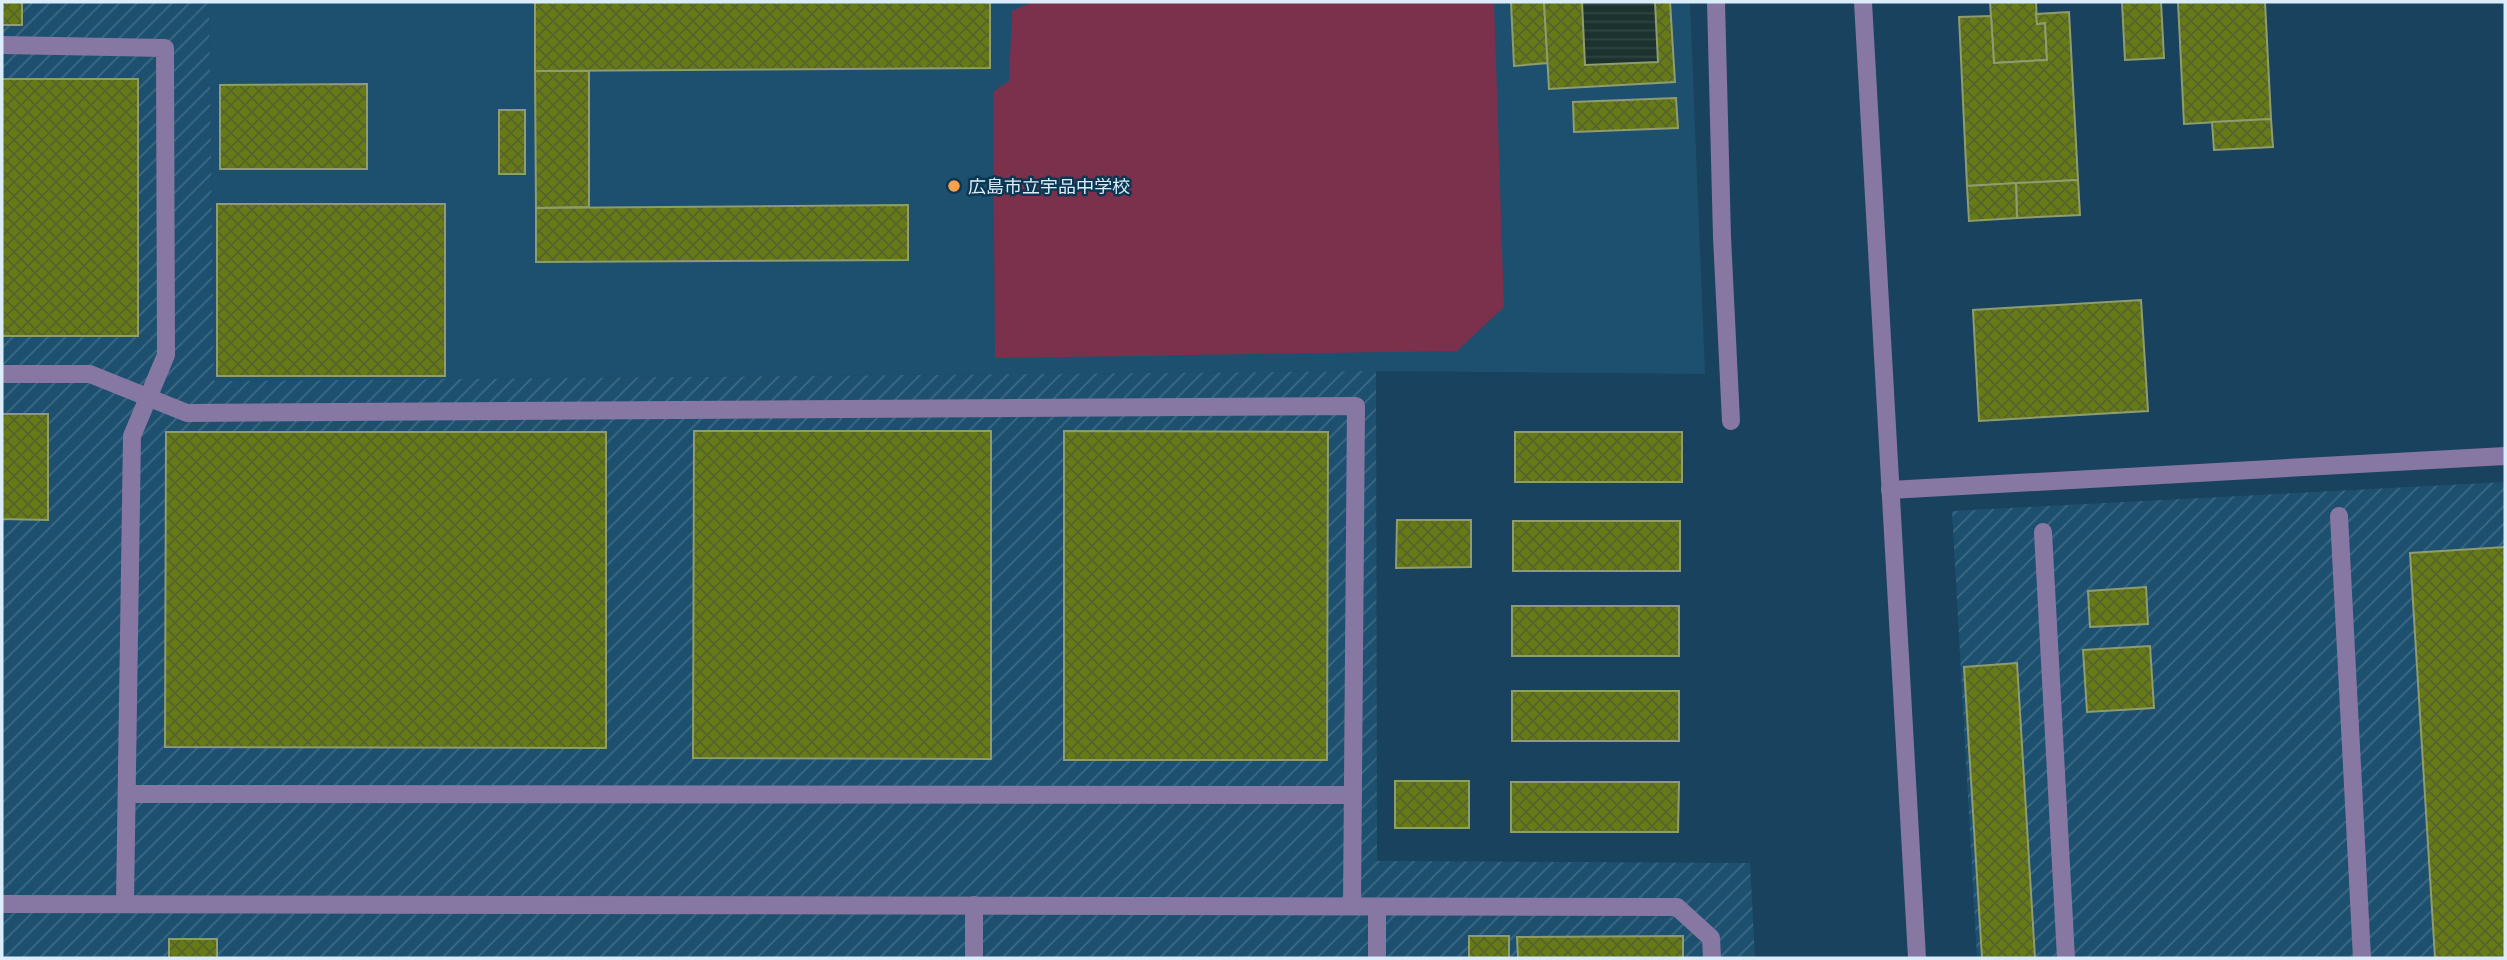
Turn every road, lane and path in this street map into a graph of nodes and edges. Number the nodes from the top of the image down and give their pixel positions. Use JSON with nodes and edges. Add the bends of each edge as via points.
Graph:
{"nodes":[{"id":1,"x":1716,"y":2,"type":"edge"},
{"id":2,"x":1863,"y":2,"type":"edge"},
{"id":3,"x":2,"y":45,"type":"edge"},
{"id":4,"x":2,"y":374,"type":"edge"},
{"id":5,"x":148,"y":397,"type":"junction"},
{"id":6,"x":1731,"y":421,"type":"dead end"},
{"id":7,"x":2505,"y":456,"type":"edge"},
{"id":8,"x":1890,"y":490,"type":"junction"},
{"id":9,"x":2339,"y":516,"type":"dead end"},
{"id":10,"x":2043,"y":532,"type":"dead end"},
{"id":11,"x":127,"y":794,"type":"junction"},
{"id":12,"x":1353,"y":796,"type":"junction"},
{"id":13,"x":125,"y":903,"type":"junction"},
{"id":14,"x":2,"y":904,"type":"edge"},
{"id":15,"x":974,"y":905,"type":"junction"},
{"id":16,"x":1353,"y":906,"type":"junction"},
{"id":17,"x":1377,"y":906,"type":"junction"},
{"id":18,"x":974,"y":958,"type":"edge"},
{"id":19,"x":1377,"y":958,"type":"edge"},
{"id":20,"x":1712,"y":958,"type":"edge"},
{"id":21,"x":1917,"y":958,"type":"edge"},
{"id":22,"x":2066,"y":958,"type":"edge"},
{"id":23,"x":2362,"y":958,"type":"edge"}],
"edges":[{"from":1,"to":6,"type":"street"},
{"from":2,"to":8,"type":"street"},
{"from":3,"to":5,"type":"street","via":[[165,48],[166,355]]},
{"from":4,"to":5,"type":"street","via":[[90,374]]},
{"from":5,"to":11,"type":"street","via":[[132,436]]},
{"from":5,"to":12,"type":"street","via":[[187,413],[1356,406]]},
{"from":7,"to":8,"type":"street"},
{"from":8,"to":21,"type":"street"},
{"from":9,"to":23,"type":"street"},
{"from":10,"to":22,"type":"street"},
{"from":11,"to":12,"type":"street"},
{"from":11,"to":13,"type":"street"},
{"from":12,"to":16,"type":"street"},
{"from":13,"to":14,"type":"street"},
{"from":13,"to":15,"type":"street"},
{"from":15,"to":16,"type":"street"},
{"from":15,"to":18,"type":"street"},
{"from":16,"to":17,"type":"street"},
{"from":17,"to":19,"type":"street"},
{"from":17,"to":20,"type":"street","via":[[1677,907],[1712,938]]}]}
